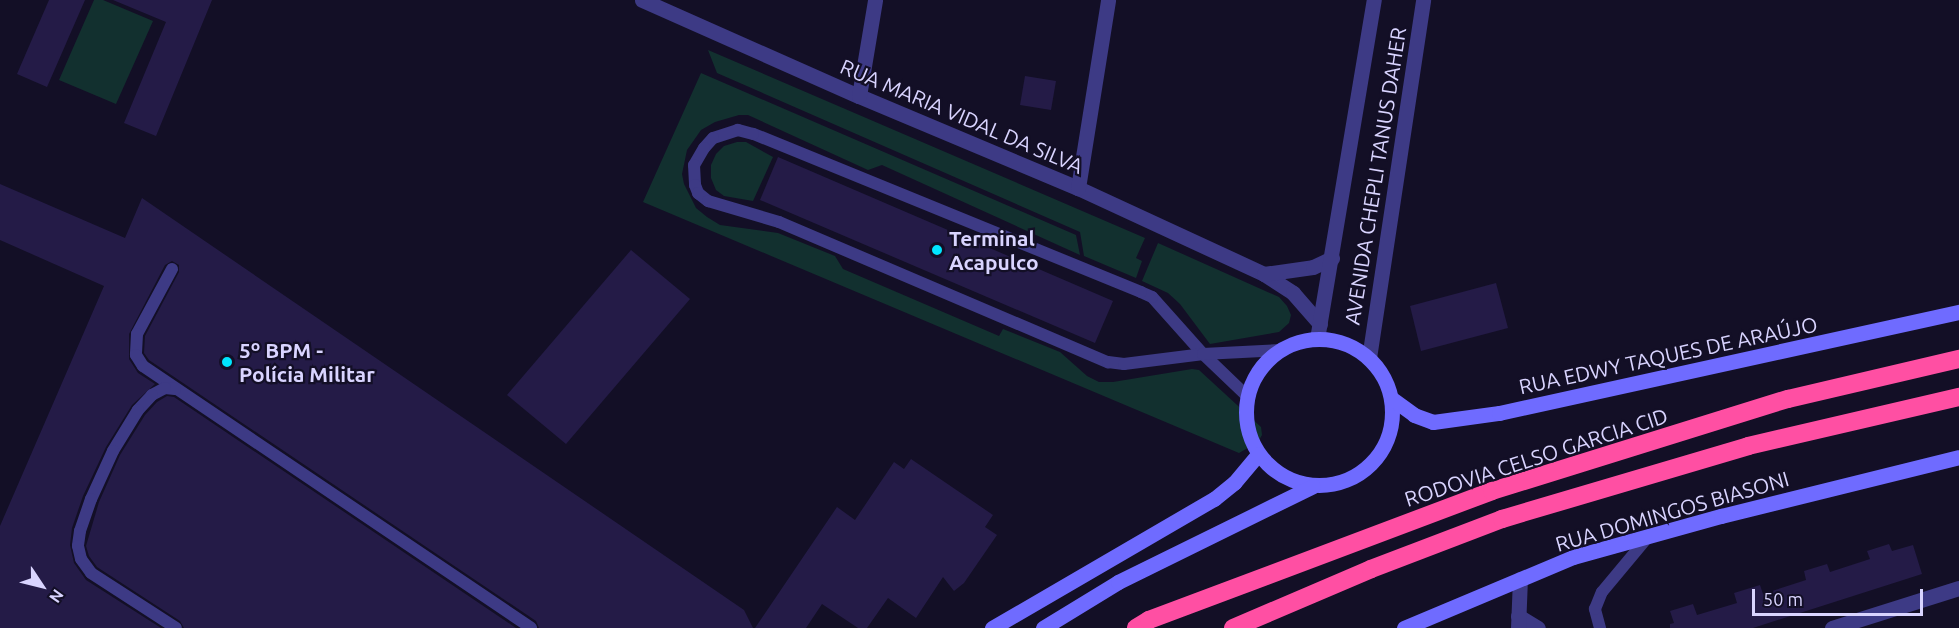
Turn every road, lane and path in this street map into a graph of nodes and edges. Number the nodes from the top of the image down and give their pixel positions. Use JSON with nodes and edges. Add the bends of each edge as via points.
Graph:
{"nodes":[{"id":1,"x":875,"y":0,"type":"edge"},
{"id":2,"x":1108,"y":0,"type":"edge"},
{"id":3,"x":1374,"y":0,"type":"edge"},
{"id":4,"x":1424,"y":0,"type":"edge"},
{"id":5,"x":647,"y":1,"type":"edge"},
{"id":6,"x":859,"y":96,"type":"junction"},
{"id":7,"x":1078,"y":188,"type":"junction"},
{"id":8,"x":1332,"y":258,"type":"junction"},
{"id":9,"x":172,"y":269,"type":"dead end"},
{"id":10,"x":1264,"y":274,"type":"junction"},
{"id":11,"x":1959,"y":312,"type":"edge"},
{"id":12,"x":1318,"y":332,"type":"junction"},
{"id":13,"x":1280,"y":350,"type":"junction"},
{"id":14,"x":1203,"y":354,"type":"junction"},
{"id":15,"x":1369,"y":358,"type":"junction"},
{"id":16,"x":1959,"y":359,"type":"edge"},
{"id":17,"x":175,"y":389,"type":"junction"},
{"id":18,"x":1248,"y":397,"type":"junction"},
{"id":19,"x":1959,"y":397,"type":"edge"},
{"id":20,"x":1391,"y":398,"type":"junction"},
{"id":21,"x":1258,"y":454,"type":"junction"},
{"id":22,"x":1959,"y":457,"type":"edge"},
{"id":23,"x":1313,"y":486,"type":"junction"},
{"id":24,"x":1647,"y":538,"type":"junction"},
{"id":25,"x":1520,"y":579,"type":"junction"},
{"id":26,"x":1959,"y":588,"type":"edge"},
{"id":27,"x":1518,"y":622,"type":"edge"},
{"id":28,"x":176,"y":628,"type":"edge"},
{"id":29,"x":531,"y":628,"type":"edge"},
{"id":30,"x":992,"y":628,"type":"edge"},
{"id":31,"x":1043,"y":628,"type":"edge"},
{"id":32,"x":1136,"y":628,"type":"edge"},
{"id":33,"x":1233,"y":628,"type":"edge"},
{"id":34,"x":1404,"y":628,"type":"edge"},
{"id":35,"x":1538,"y":628,"type":"edge"},
{"id":36,"x":1600,"y":628,"type":"edge"},
{"id":37,"x":1833,"y":628,"type":"edge"}],
"edges":[{"from":1,"to":6,"type":"street"},
{"from":2,"to":7,"type":"street"},
{"from":3,"to":8,"type":"street","name":"AVENIDA CHEPLI TANUS DAHER"},
{"from":4,"to":15,"type":"street","name":"AVENIDA CHEPLI TANUS DAHER"},
{"from":5,"to":6,"type":"street","name":"RUA MARIA VIDAL DA SILVA"},
{"from":6,"to":7,"type":"street","name":"RUA MARIA VIDAL DA SILVA"},
{"from":7,"to":10,"type":"street","name":"RUA MARIA VIDAL DA SILVA"},
{"from":8,"to":10,"type":"street","via":[[1313,267]]},
{"from":8,"to":12,"type":"street","name":"AVENIDA CHEPLI TANUS DAHER"},
{"from":9,"to":17,"type":"lane","via":[[137,334],[136,355],[143,366]]},
{"from":10,"to":12,"type":"street","name":"RUA MARIA VIDAL DA SILVA","via":[[1293,293]]},
{"from":11,"to":20,"type":"main road","name":"RUA EDWY TAQUES DE ARAÚJO","via":[[1499,413],[1433,422],[1414,415]]},
{"from":12,"to":13,"type":"main road"},
{"from":12,"to":15,"type":"main road"},
{"from":13,"to":14,"type":"lane"},
{"from":13,"to":18,"type":"main road","via":[[1263,366]]},
{"from":14,"to":14,"type":"lane","via":[[1124,364],[1108,362],[779,222],[708,201],[698,193],[694,165],[713,138],[738,130],[753,134],[1152,297]]},
{"from":14,"to":18,"type":"lane"},
{"from":15,"to":20,"type":"main road","via":[[1383,376]]},
{"from":16,"to":32,"type":"highway","name":"RODOVIA CELSO GARCIA CID","via":[[1788,399],[1492,491]]},
{"from":17,"to":28,"type":"lane","via":[[165,388],[152,395],[138,410],[91,499],[78,546],[91,573]]},
{"from":17,"to":29,"type":"lane"},
{"from":18,"to":21,"type":"main road","via":[[1249,433]]},
{"from":19,"to":33,"type":"highway","via":[[1748,446],[1502,519]]},
{"from":20,"to":23,"type":"main road","via":[[1389,433],[1372,463],[1355,476]]},
{"from":21,"to":23,"type":"main road","via":[[1273,470],[1292,481]]},
{"from":21,"to":30,"type":"main road","via":[[1234,483],[1214,499]]},
{"from":22,"to":24,"type":"main road","name":"RUA DOMINGOS BIASONI"},
{"from":23,"to":31,"type":"main road","via":[[1118,582]]},
{"from":24,"to":25,"type":"main road","name":"RUA DOMINGOS BIASONI","via":[[1573,557]]},
{"from":24,"to":36,"type":"lane","via":[[1602,592],[1595,609]]},
{"from":25,"to":27,"type":"street"},
{"from":25,"to":34,"type":"main road","name":"RUA DOMINGOS BIASONI"},
{"from":26,"to":37,"type":"street"},
{"from":27,"to":35,"type":"street"}]}
